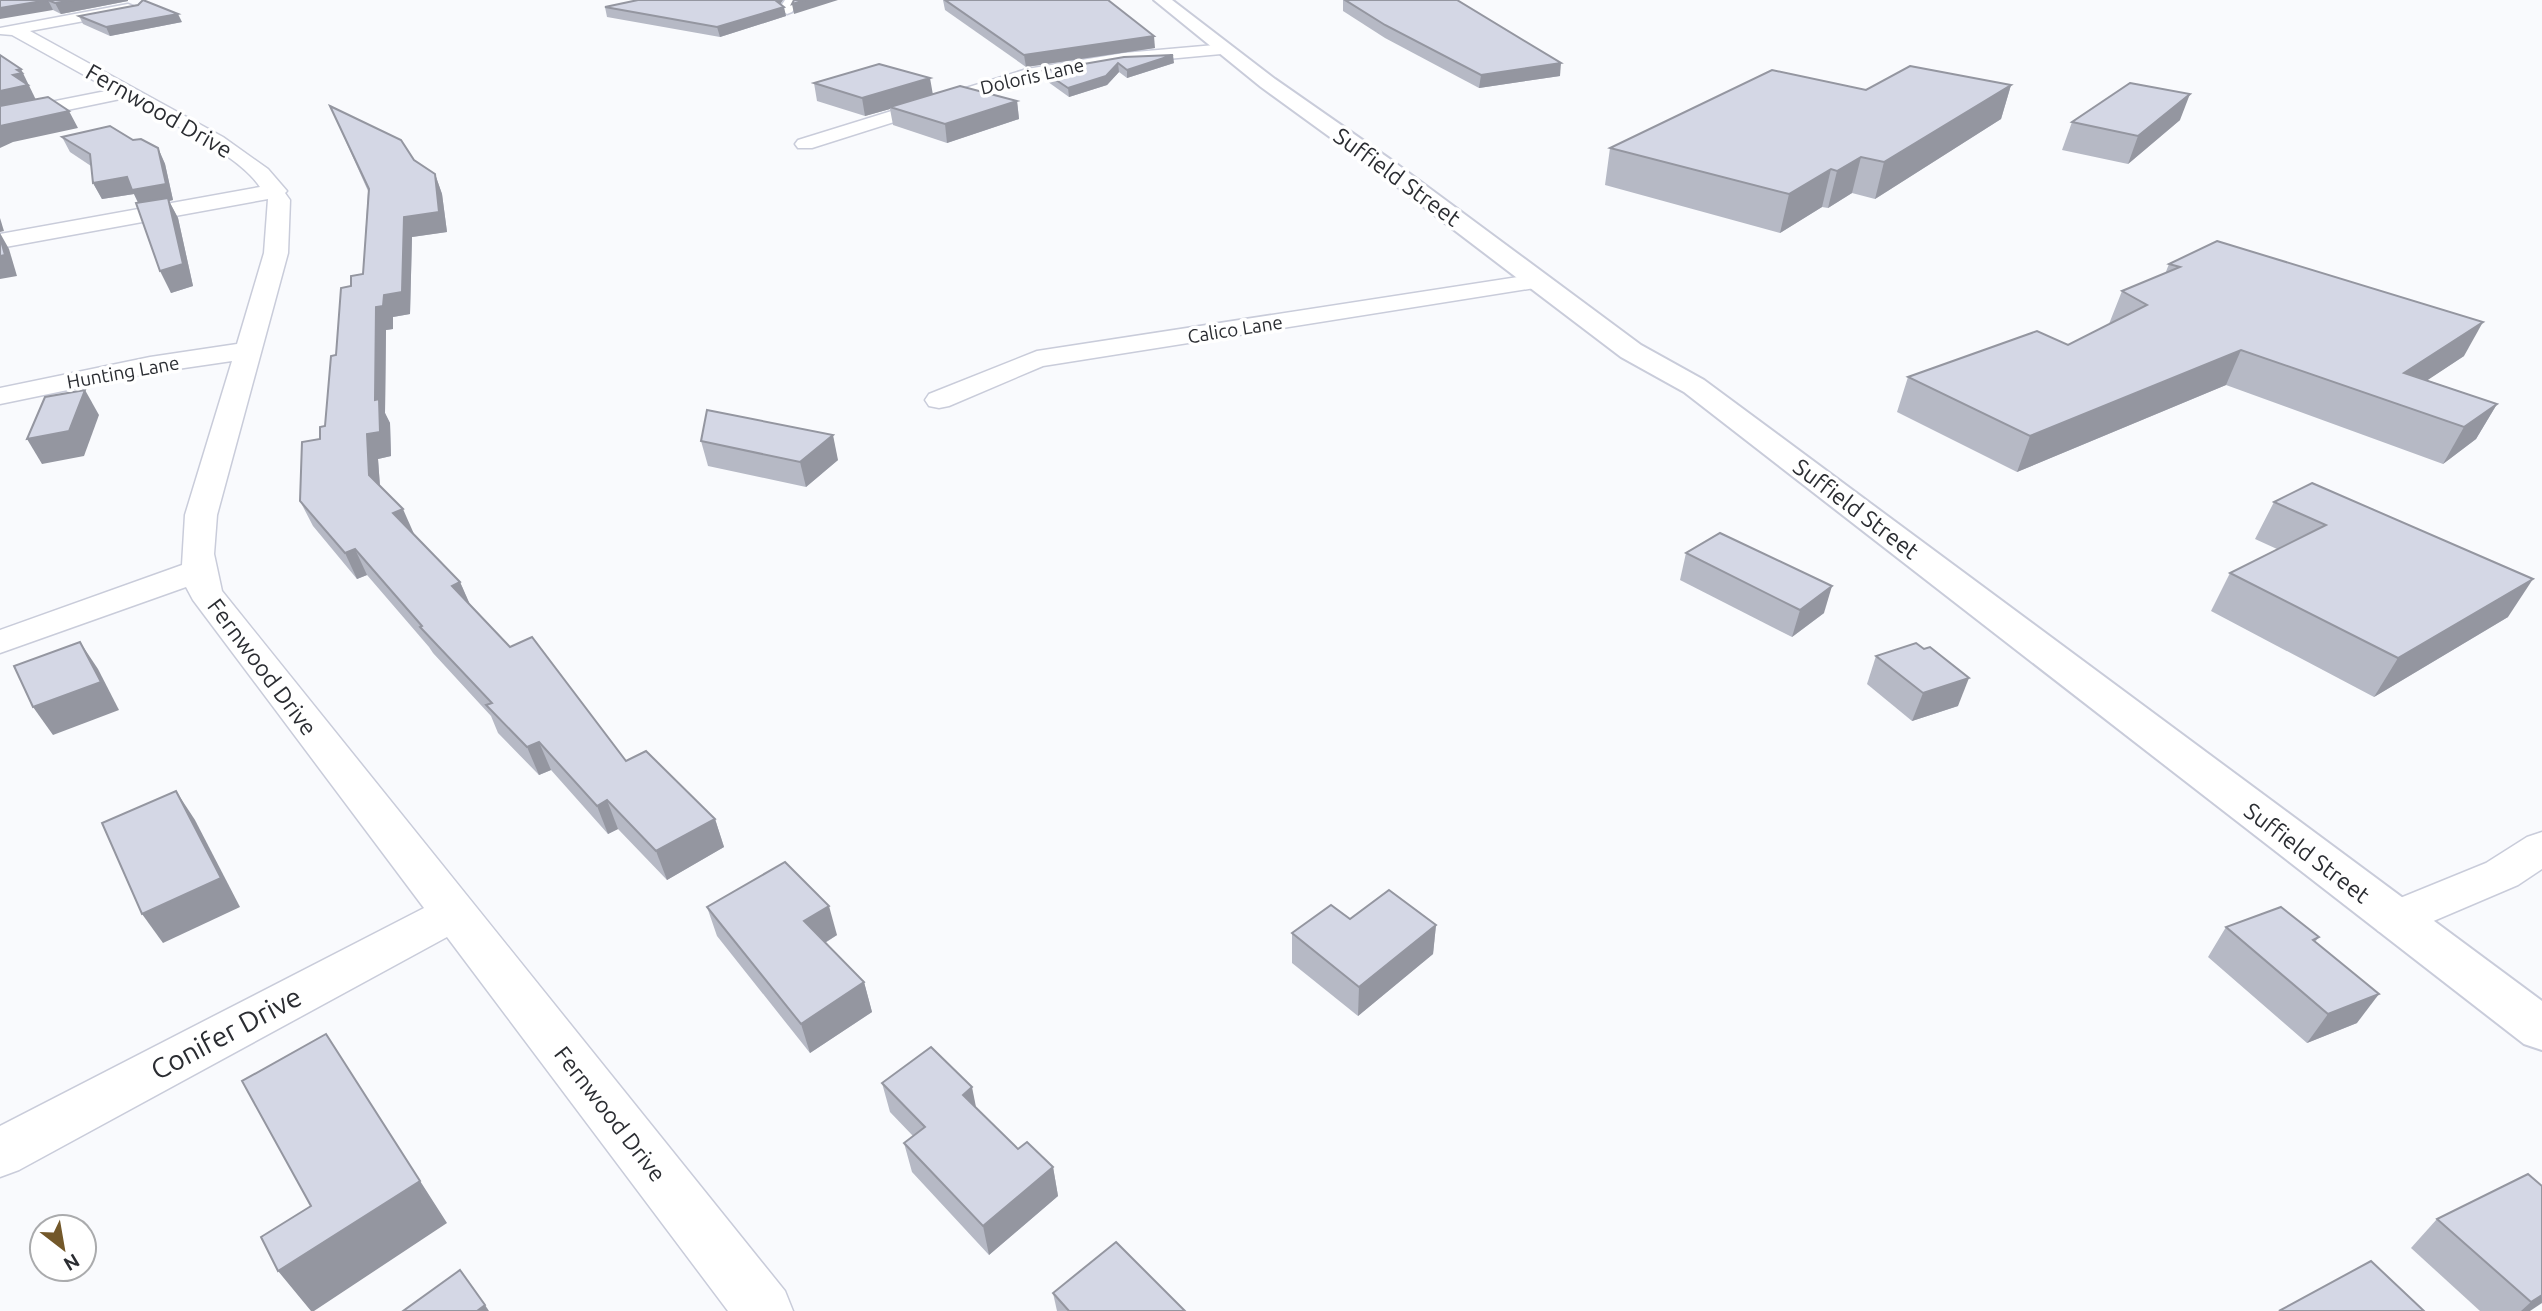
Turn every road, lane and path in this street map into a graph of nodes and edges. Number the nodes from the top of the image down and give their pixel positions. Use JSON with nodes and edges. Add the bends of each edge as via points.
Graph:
{"nodes":[{"id":1,"x":1162,"y":0,"type":"edge"},
{"id":2,"x":136,"y":8,"type":"edge"},
{"id":3,"x":7,"y":31,"type":"edge"},
{"id":4,"x":1226,"y":49,"type":"junction"},
{"id":5,"x":128,"y":92,"type":"junction"},
{"id":6,"x":0,"y":118,"type":"edge"},
{"id":7,"x":804,"y":144,"type":"dead end"},
{"id":8,"x":276,"y":191,"type":"junction"},
{"id":9,"x":0,"y":241,"type":"edge"},
{"id":10,"x":1538,"y":281,"type":"junction"},
{"id":11,"x":246,"y":351,"type":"junction"},
{"id":12,"x":0,"y":396,"type":"edge"},
{"id":13,"x":939,"y":400,"type":"dead end"},
{"id":14,"x":198,"y":571,"type":"junction"},
{"id":15,"x":0,"y":642,"type":"edge"},
{"id":16,"x":2542,"y":848,"type":"edge"},
{"id":17,"x":453,"y":913,"type":"junction"},
{"id":18,"x":2394,"y":919,"type":"junction"},
{"id":19,"x":2542,"y":1029,"type":"edge"},
{"id":20,"x":0,"y":1153,"type":"edge"},
{"id":21,"x":764,"y":1311,"type":"edge"}],
"edges":[{"from":1,"to":4,"type":"main road","name":"Suffield Street"},
{"from":2,"to":3,"type":"street"},
{"from":3,"to":5,"type":"street","name":"Fernwood Drive"},
{"from":4,"to":7,"type":"street","name":"Doloris Lane","via":[[1124,58],[1027,74]]},
{"from":4,"to":10,"type":"main road","name":"Suffield Street"},
{"from":5,"to":6,"type":"street"},
{"from":5,"to":8,"type":"street","name":"Fernwood Drive","via":[[240,156]]},
{"from":8,"to":9,"type":"street"},
{"from":8,"to":11,"type":"street","name":"Fernwood Drive","via":[[281,209],[276,253]]},
{"from":10,"to":13,"type":"street","name":"Calico Lane","via":[[1037,359]]},
{"from":10,"to":18,"type":"main road","name":"Suffield Street","via":[[1631,351],[1694,386]]},
{"from":11,"to":12,"type":"street","name":"Hunting Lane","via":[[150,365]]},
{"from":11,"to":14,"type":"street","name":"Fernwood Drive","via":[[201,515]]},
{"from":14,"to":15,"type":"street"},
{"from":14,"to":17,"type":"street","name":"Fernwood Drive","via":[[217,611]]},
{"from":16,"to":18,"type":"street","via":[[2502,873]]},
{"from":17,"to":20,"type":"street","name":"Conifer Drive"},
{"from":17,"to":21,"type":"street","name":"Fernwood Drive"},
{"from":18,"to":19,"type":"main road","name":"Suffield Street"}]}
